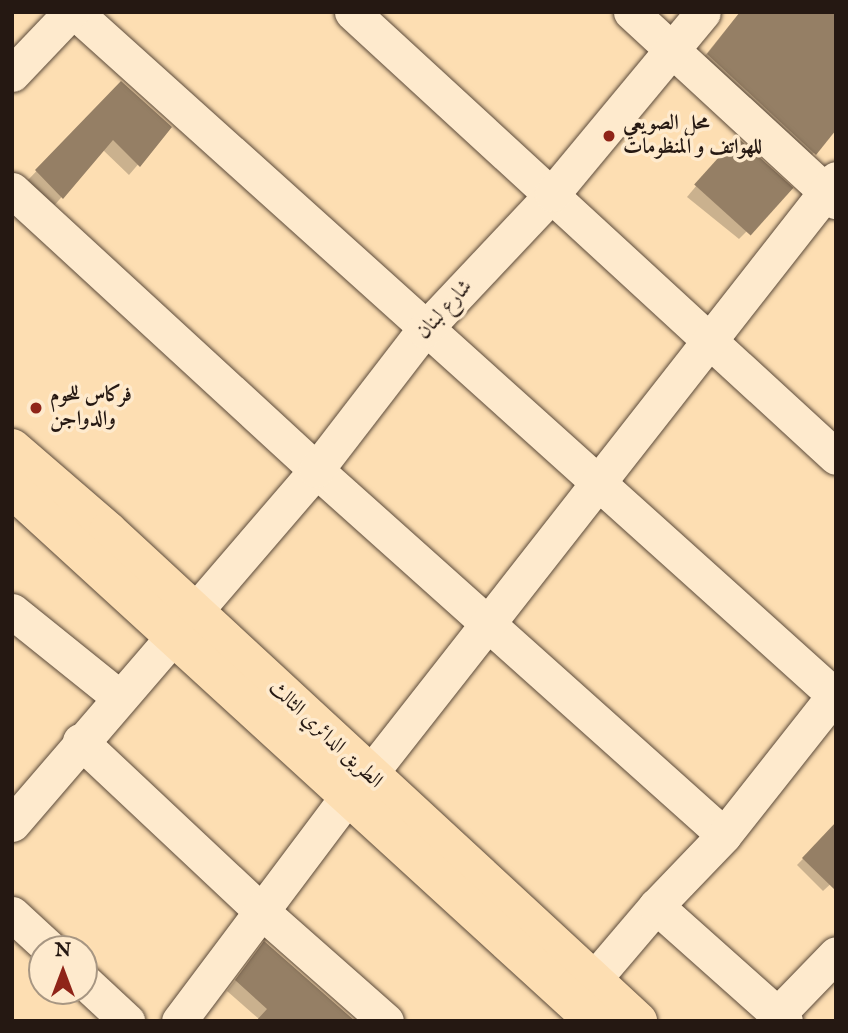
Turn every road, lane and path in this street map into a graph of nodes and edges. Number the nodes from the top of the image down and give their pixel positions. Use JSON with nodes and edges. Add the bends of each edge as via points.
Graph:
{"nodes":[{"id":1,"x":73,"y":12,"type":"edge"},
{"id":2,"x":352,"y":12,"type":"edge"},
{"id":3,"x":631,"y":12,"type":"edge"},
{"id":4,"x":703,"y":12,"type":"edge"},
{"id":5,"x":672,"y":48,"type":"junction"},
{"id":6,"x":12,"y":74,"type":"edge"},
{"id":7,"x":12,"y":190,"type":"edge"},
{"id":8,"x":832,"y":190,"type":"edge"},
{"id":9,"x":552,"y":194,"type":"junction"},
{"id":10,"x":424,"y":330,"type":"junction"},
{"id":11,"x":707,"y":339,"type":"junction"},
{"id":12,"x":12,"y":448,"type":"edge"},
{"id":13,"x":836,"y":457,"type":"edge"},
{"id":14,"x":316,"y":470,"type":"junction"},
{"id":15,"x":595,"y":483,"type":"junction"},
{"id":16,"x":12,"y":489,"type":"edge"},
{"id":17,"x":12,"y":611,"type":"edge"},
{"id":18,"x":488,"y":621,"type":"junction"},
{"id":19,"x":183,"y":625,"type":"junction"},
{"id":20,"x":835,"y":694,"type":"edge"},
{"id":21,"x":119,"y":697,"type":"junction"},
{"id":22,"x":80,"y":741,"type":"junction"},
{"id":23,"x":358,"y":786,"type":"junction"},
{"id":24,"x":12,"y":824,"type":"edge"},
{"id":25,"x":724,"y":835,"type":"junction"},
{"id":26,"x":656,"y":906,"type":"junction"},
{"id":27,"x":260,"y":910,"type":"junction"},
{"id":28,"x":12,"y":914,"type":"edge"},
{"id":29,"x":35,"y":935,"type":"edge"},
{"id":30,"x":836,"y":954,"type":"edge"},
{"id":31,"x":593,"y":980,"type":"junction"},
{"id":32,"x":98,"y":994,"type":"edge"},
{"id":33,"x":782,"y":1017,"type":"edge"},
{"id":34,"x":127,"y":1021,"type":"edge"},
{"id":35,"x":179,"y":1021,"type":"edge"},
{"id":36,"x":386,"y":1021,"type":"edge"},
{"id":37,"x":594,"y":1021,"type":"edge"},
{"id":38,"x":638,"y":1021,"type":"edge"}],
"edges":[{"from":1,"to":6,"type":"street"},
{"from":1,"to":10,"type":"street"},
{"from":2,"to":9,"type":"street"},
{"from":3,"to":5,"type":"street"},
{"from":4,"to":5,"type":"street","name":"شارع لبنان"},
{"from":5,"to":8,"type":"street"},
{"from":5,"to":9,"type":"street","name":"شارع لبنان"},
{"from":7,"to":14,"type":"street"},
{"from":8,"to":11,"type":"street"},
{"from":9,"to":10,"type":"street","name":"شارع لبنان"},
{"from":9,"to":11,"type":"street"},
{"from":10,"to":14,"type":"street","name":"شارع لبنان"},
{"from":10,"to":15,"type":"street"},
{"from":11,"to":13,"type":"street"},
{"from":11,"to":15,"type":"street"},
{"from":12,"to":19,"type":"highway","name":"الطريق الدائري الثالث"},
{"from":14,"to":18,"type":"street"},
{"from":14,"to":19,"type":"street","name":"شارع لبنان"},
{"from":15,"to":18,"type":"street"},
{"from":15,"to":20,"type":"street"},
{"from":16,"to":19,"type":"highway","name":"الطريق الدائري الثالث"},
{"from":17,"to":21,"type":"street"},
{"from":18,"to":23,"type":"street"},
{"from":18,"to":25,"type":"street"},
{"from":19,"to":21,"type":"street","name":"شارع لبنان"},
{"from":19,"to":23,"type":"highway","name":"الطريق الدائري الثالث"},
{"from":20,"to":25,"type":"street"},
{"from":21,"to":22,"type":"street","name":"شارع لبنان"},
{"from":22,"to":24,"type":"street","name":"شارع لبنان"},
{"from":22,"to":27,"type":"street"},
{"from":23,"to":27,"type":"street"},
{"from":23,"to":31,"type":"highway","name":"الطريق الدائري الثالث"},
{"from":23,"to":37,"type":"highway","name":"الطريق الدائري الثالث"},
{"from":25,"to":26,"type":"street"},
{"from":26,"to":31,"type":"street"},
{"from":26,"to":33,"type":"street"},
{"from":27,"to":35,"type":"street"},
{"from":27,"to":36,"type":"street"},
{"from":28,"to":29,"type":"street"},
{"from":30,"to":33,"type":"street"},
{"from":31,"to":38,"type":"highway","name":"الطريق الدائري الثالث"},
{"from":32,"to":34,"type":"street"}]}
